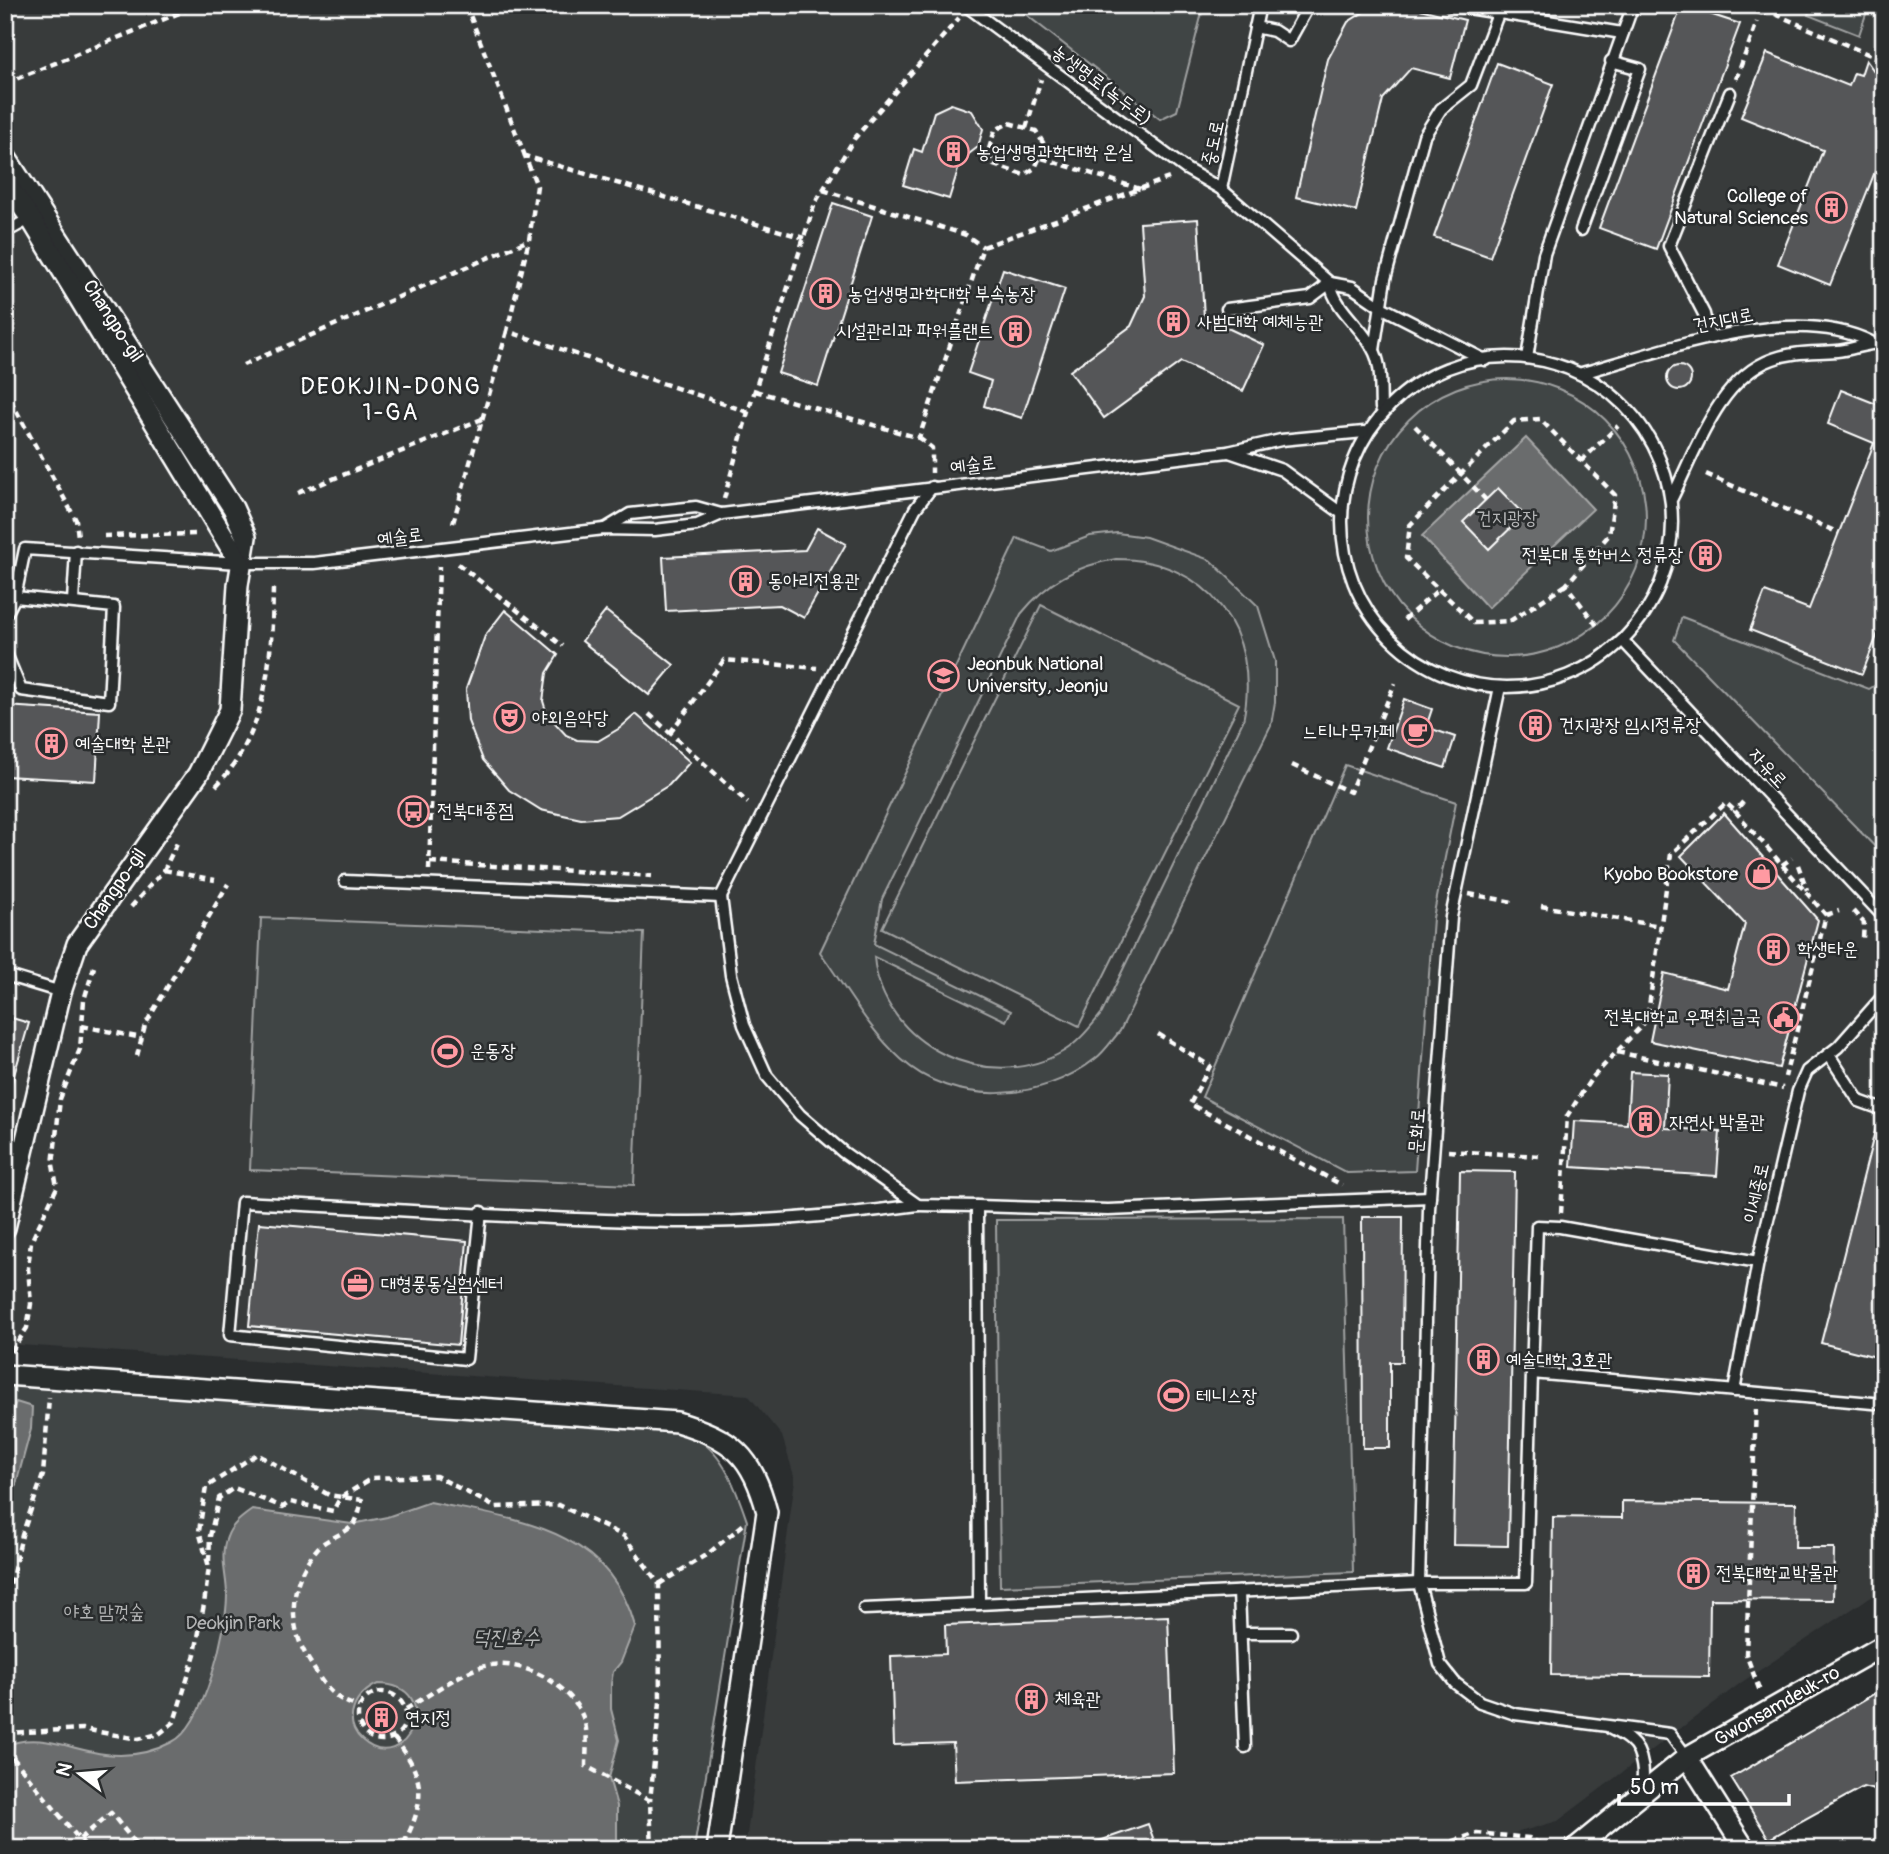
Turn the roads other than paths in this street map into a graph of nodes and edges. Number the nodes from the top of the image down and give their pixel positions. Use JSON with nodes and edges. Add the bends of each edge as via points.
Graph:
{"nodes":[{"id":1,"x":1260,"y":5,"type":"edge"},
{"id":2,"x":1309,"y":5,"type":"edge"},
{"id":3,"x":1450,"y":5,"type":"edge"},
{"id":4,"x":1633,"y":5,"type":"edge"},
{"id":5,"x":966,"y":6,"type":"edge"},
{"id":6,"x":1498,"y":14,"type":"junction"},
{"id":7,"x":1255,"y":27,"type":"junction"},
{"id":8,"x":1622,"y":33,"type":"junction"},
{"id":9,"x":1611,"y":61,"type":"junction"},
{"id":10,"x":1730,"y":93,"type":"road end"},
{"id":11,"x":5,"y":156,"type":"edge"},
{"id":12,"x":5,"y":182,"type":"edge"},
{"id":13,"x":1221,"y":189,"type":"junction"},
{"id":14,"x":37,"y":215,"type":"junction"},
{"id":15,"x":5,"y":227,"type":"edge"},
{"id":16,"x":1581,"y":230,"type":"dead end"},
{"id":17,"x":1330,"y":283,"type":"junction"},
{"id":18,"x":1381,"y":307,"type":"junction"},
{"id":19,"x":1227,"y":309,"type":"dead end"},
{"id":20,"x":1709,"y":338,"type":"junction"},
{"id":21,"x":1871,"y":342,"type":"junction"},
{"id":22,"x":1884,"y":343,"type":"edge"},
{"id":23,"x":1374,"y":350,"type":"junction"},
{"id":24,"x":1527,"y":358,"type":"junction"},
{"id":25,"x":1485,"y":360,"type":"junction"},
{"id":26,"x":1583,"y":373,"type":"junction"},
{"id":27,"x":1381,"y":408,"type":"junction"},
{"id":28,"x":1364,"y":432,"type":"junction"},
{"id":29,"x":1228,"y":452,"type":"junction"},
{"id":30,"x":932,"y":487,"type":"junction"},
{"id":31,"x":1672,"y":498,"type":"junction"},
{"id":32,"x":1340,"y":512,"type":"junction"},
{"id":33,"x":722,"y":514,"type":"junction"},
{"id":34,"x":604,"y":529,"type":"junction"},
{"id":35,"x":76,"y":551,"type":"junction"},
{"id":36,"x":240,"y":563,"type":"junction"},
{"id":37,"x":15,"y":597,"type":"junction"},
{"id":38,"x":73,"y":601,"type":"junction"},
{"id":39,"x":5,"y":616,"type":"edge"},
{"id":40,"x":1626,"y":644,"type":"junction"},
{"id":41,"x":5,"y":651,"type":"edge"},
{"id":42,"x":1500,"y":687,"type":"junction"},
{"id":43,"x":345,"y":881,"type":"dead end"},
{"id":44,"x":721,"y":897,"type":"junction"},
{"id":45,"x":1884,"y":918,"type":"edge"},
{"id":46,"x":5,"y":975,"type":"edge"},
{"id":47,"x":61,"y":992,"type":"junction"},
{"id":48,"x":1884,"y":995,"type":"edge"},
{"id":49,"x":1829,"y":1055,"type":"junction"},
{"id":50,"x":1884,"y":1110,"type":"edge"},
{"id":51,"x":1430,"y":1197,"type":"junction"},
{"id":52,"x":918,"y":1205,"type":"junction"},
{"id":53,"x":977,"y":1206,"type":"junction"},
{"id":54,"x":481,"y":1212,"type":"junction"},
{"id":55,"x":5,"y":1227,"type":"edge"},
{"id":56,"x":1758,"y":1262,"type":"junction"},
{"id":57,"x":1532,"y":1373,"type":"junction"},
{"id":58,"x":5,"y":1375,"type":"edge"},
{"id":59,"x":1734,"y":1391,"type":"junction"},
{"id":60,"x":1884,"y":1404,"type":"edge"},
{"id":61,"x":1419,"y":1583,"type":"junction"},
{"id":62,"x":1239,"y":1592,"type":"junction"},
{"id":63,"x":979,"y":1604,"type":"junction"},
{"id":64,"x":863,"y":1609,"type":"dead end"},
{"id":65,"x":1241,"y":1633,"type":"junction"},
{"id":66,"x":1291,"y":1633,"type":"dead end"},
{"id":67,"x":1884,"y":1645,"type":"edge"},
{"id":68,"x":1608,"y":1726,"type":"junction"},
{"id":69,"x":1245,"y":1747,"type":"dead end"},
{"id":70,"x":1687,"y":1758,"type":"junction"},
{"id":71,"x":1628,"y":1807,"type":"junction"},
{"id":72,"x":717,"y":1849,"type":"edge"},
{"id":73,"x":1574,"y":1849,"type":"edge"},
{"id":74,"x":1745,"y":1849,"type":"edge"}],
"edges":[{"from":1,"to":7,"type":"lane","name":"중도로"},
{"from":2,"to":7,"type":"lane","via":[[1289,41],[1274,31]]},
{"from":3,"to":6,"type":"lane"},
{"from":4,"to":8,"type":"lane"},
{"from":5,"to":13,"type":"lane","name":"농생명로(녹두로)","via":[[1186,169]]},
{"from":6,"to":8,"type":"lane"},
{"from":6,"to":18,"type":"lane","via":[[1471,85],[1441,109],[1424,136]]},
{"from":7,"to":13,"type":"lane","name":"중도로"},
{"from":8,"to":9,"type":"lane"},
{"from":9,"to":16,"type":"lane","via":[[1640,69]]},
{"from":9,"to":24,"type":"lane","via":[[1544,254]]},
{"from":10,"to":20,"type":"lane","via":[[1669,246],[1704,314]]},
{"from":11,"to":14,"type":"street","name":"Changpo-gil"},
{"from":12,"to":14,"type":"street","name":"Changpo-gil"},
{"from":13,"to":17,"type":"lane","name":"중도로"},
{"from":14,"to":15,"type":"lane","via":[[13,229]]},
{"from":14,"to":36,"type":"street","name":"Changpo-gil","via":[[233,508],[246,537]]},
{"from":17,"to":18,"type":"lane","name":"중도로","via":[[1352,287]]},
{"from":17,"to":19,"type":"lane","via":[[1310,298]]},
{"from":17,"to":23,"type":"lane","name":"중도로","via":[[1333,297]]},
{"from":18,"to":23,"type":"lane"},
{"from":18,"to":25,"type":"lane","name":"중도로"},
{"from":20,"to":21,"type":"lane","name":"건지대로","via":[[1788,328],[1849,331]]},
{"from":20,"to":26,"type":"lane","name":"건지대로"},
{"from":21,"to":22,"type":"lane","name":"건지대로"},
{"from":21,"to":31,"type":"lane","name":"건지대로","via":[[1841,351],[1772,359],[1747,373],[1724,398]]},
{"from":23,"to":27,"type":"lane","name":"중도로"},
{"from":24,"to":25,"type":"lane"},
{"from":24,"to":26,"type":"lane"},
{"from":25,"to":27,"type":"lane","via":[[1451,368]]},
{"from":26,"to":31,"type":"lane","via":[[1622,398],[1632,412],[1649,436]]},
{"from":27,"to":28,"type":"lane"},
{"from":28,"to":29,"type":"lane","name":"예술로","via":[[1281,440]]},
{"from":28,"to":32,"type":"lane"},
{"from":29,"to":30,"type":"lane","name":"예술로"},
{"from":29,"to":32,"type":"lane","via":[[1282,470]]},
{"from":30,"to":33,"type":"lane","name":"예술로"},
{"from":30,"to":44,"type":"lane","via":[[915,509]]},
{"from":31,"to":40,"type":"lane","via":[[1671,539],[1658,589]]},
{"from":32,"to":42,"type":"lane","via":[[1357,593],[1395,647],[1417,665]]},
{"from":33,"to":34,"type":"lane","name":"예술로","via":[[697,525],[669,529]]},
{"from":33,"to":34,"type":"lane","name":"예술로","via":[[696,507],[630,514]]},
{"from":34,"to":36,"type":"lane","name":"예술로","via":[[369,558]]},
{"from":35,"to":36,"type":"lane","name":"예술로"},
{"from":35,"to":37,"type":"lane","name":"예술로","via":[[26,549]]},
{"from":35,"to":38,"type":"lane"},
{"from":36,"to":47,"type":"street","name":"Changpo-gil","via":[[230,710],[198,774],[77,944]]},
{"from":37,"to":38,"type":"lane"},
{"from":37,"to":39,"type":"lane"},
{"from":38,"to":41,"type":"lane","via":[[114,607],[109,702],[21,690]]},
{"from":40,"to":42,"type":"lane","via":[[1601,660],[1536,684]]},
{"from":40,"to":45,"type":"lane","name":"자유로"},
{"from":42,"to":51,"type":"lane","name":"문화로","via":[[1451,917]]},
{"from":43,"to":44,"type":"lane"},
{"from":44,"to":52,"type":"lane","via":[[744,1025],[767,1076],[800,1115],[842,1152]]},
{"from":46,"to":47,"type":"lane"},
{"from":47,"to":55,"type":"street","name":"Changpo-gil"},
{"from":48,"to":49,"type":"lane","name":"이세종로"},
{"from":49,"to":50,"type":"lane","via":[[1859,1101]]},
{"from":49,"to":56,"type":"lane","name":"이세종로","via":[[1807,1071],[1798,1091]]},
{"from":51,"to":53,"type":"lane","via":[[1108,1210]]},
{"from":51,"to":61,"type":"lane","name":"문화로"},
{"from":52,"to":53,"type":"lane"},
{"from":52,"to":54,"type":"lane","via":[[676,1222]]},
{"from":53,"to":63,"type":"lane"},
{"from":54,"to":54,"type":"lane","via":[[243,1202],[230,1335],[466,1359]]},
{"from":56,"to":57,"type":"lane","via":[[1537,1226]]},
{"from":56,"to":59,"type":"lane","name":"이세종로"},
{"from":57,"to":59,"type":"lane"},
{"from":57,"to":61,"type":"lane","via":[[1526,1583]]},
{"from":58,"to":72,"type":"street","via":[[677,1422],[715,1434],[743,1456],[760,1484],[767,1512]]},
{"from":59,"to":60,"type":"lane"},
{"from":61,"to":62,"type":"lane"},
{"from":61,"to":68,"type":"lane","name":"문화로","via":[[1440,1664],[1480,1702],[1515,1714]]},
{"from":62,"to":63,"type":"lane"},
{"from":62,"to":65,"type":"lane"},
{"from":63,"to":64,"type":"lane"},
{"from":65,"to":66,"type":"lane"},
{"from":65,"to":69,"type":"lane"},
{"from":67,"to":70,"type":"street","name":"Gwonsamdeuk-ro"},
{"from":68,"to":70,"type":"lane","name":"문화로","via":[[1670,1734]]},
{"from":68,"to":71,"type":"lane","via":[[1632,1742],[1641,1759],[1642,1787]]},
{"from":70,"to":71,"type":"street","name":"Gwonsamdeuk-ro"},
{"from":70,"to":74,"type":"street"},
{"from":71,"to":73,"type":"street","name":"Gwonsamdeuk-ro"}]}
